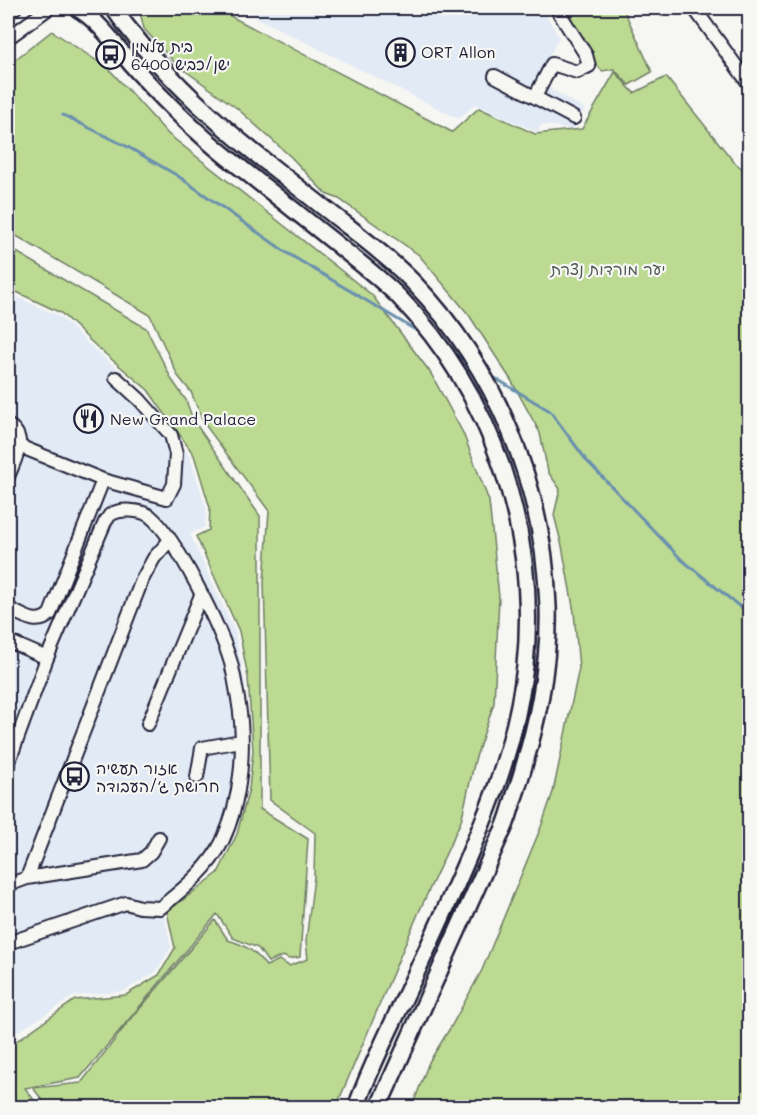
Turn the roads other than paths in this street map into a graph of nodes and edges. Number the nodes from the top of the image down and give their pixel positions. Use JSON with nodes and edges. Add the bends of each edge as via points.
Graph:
{"nodes":[{"id":1,"x":15,"y":8,"type":"edge"},
{"id":2,"x":48,"y":8,"type":"edge"},
{"id":3,"x":77,"y":8,"type":"edge"},
{"id":4,"x":114,"y":8,"type":"edge"},
{"id":5,"x":556,"y":8,"type":"edge"},
{"id":6,"x":694,"y":8,"type":"edge"},
{"id":7,"x":8,"y":13,"type":"edge"},
{"id":8,"x":8,"y":38,"type":"edge"},
{"id":9,"x":495,"y":76,"type":"dead end"},
{"id":10,"x":750,"y":85,"type":"edge"},
{"id":11,"x":535,"y":97,"type":"junction"},
{"id":12,"x":574,"y":118,"type":"dead end"},
{"id":13,"x":116,"y":378,"type":"dead end"},
{"id":14,"x":8,"y":425,"type":"edge"},
{"id":15,"x":20,"y":446,"type":"junction"},
{"id":16,"x":8,"y":477,"type":"edge"},
{"id":17,"x":104,"y":480,"type":"junction"},
{"id":18,"x":170,"y":540,"type":"junction"},
{"id":19,"x":201,"y":595,"type":"junction"},
{"id":20,"x":8,"y":608,"type":"edge"},
{"id":21,"x":8,"y":641,"type":"edge"},
{"id":22,"x":47,"y":658,"type":"junction"},
{"id":23,"x":147,"y":724,"type":"dead end"},
{"id":24,"x":241,"y":741,"type":"junction"},
{"id":25,"x":8,"y":764,"type":"edge"},
{"id":26,"x":197,"y":777,"type":"dead end"},
{"id":27,"x":159,"y":838,"type":"dead end"},
{"id":28,"x":27,"y":878,"type":"junction"},
{"id":29,"x":8,"y":885,"type":"edge"},
{"id":30,"x":8,"y":943,"type":"edge"},
{"id":31,"x":356,"y":1107,"type":"edge"},
{"id":32,"x":378,"y":1107,"type":"edge"}],
"edges":[{"from":1,"to":7,"type":"street"},
{"from":2,"to":8,"type":"street"},
{"from":3,"to":31,"type":"main road","via":[[93,20],[201,135],[374,274],[413,313],[467,389],[493,444],[515,509],[526,580],[527,630],[523,682],[511,736],[480,828]]},
{"from":4,"to":32,"type":"main road","via":[[153,58],[201,107],[387,258],[429,299],[489,388],[512,436],[535,504],[546,578],[548,631],[543,686],[531,742],[508,822]]},
{"from":5,"to":11,"type":"street","via":[[589,66],[577,72],[552,64]]},
{"from":6,"to":10,"type":"street"},
{"from":9,"to":11,"type":"street"},
{"from":11,"to":12,"type":"street"},
{"from":13,"to":17,"type":"street","via":[[171,435],[176,454],[174,484],[167,498]]},
{"from":14,"to":15,"type":"street","via":[[19,435]]},
{"from":15,"to":16,"type":"street"},
{"from":15,"to":17,"type":"street"},
{"from":17,"to":20,"type":"street","via":[[50,614],[36,621]]},
{"from":18,"to":19,"type":"street"},
{"from":18,"to":22,"type":"street","via":[[149,515],[122,511],[111,515]]},
{"from":18,"to":28,"type":"street","via":[[142,580]]},
{"from":19,"to":23,"type":"street"},
{"from":19,"to":24,"type":"street","via":[[231,664],[239,700]]},
{"from":21,"to":22,"type":"street"},
{"from":22,"to":25,"type":"street"},
{"from":24,"to":26,"type":"street","via":[[202,748]]},
{"from":24,"to":30,"type":"street","via":[[240,777],[223,841],[196,878],[160,908],[126,903]]},
{"from":27,"to":28,"type":"street","via":[[142,860]]},
{"from":28,"to":29,"type":"street"}]}
